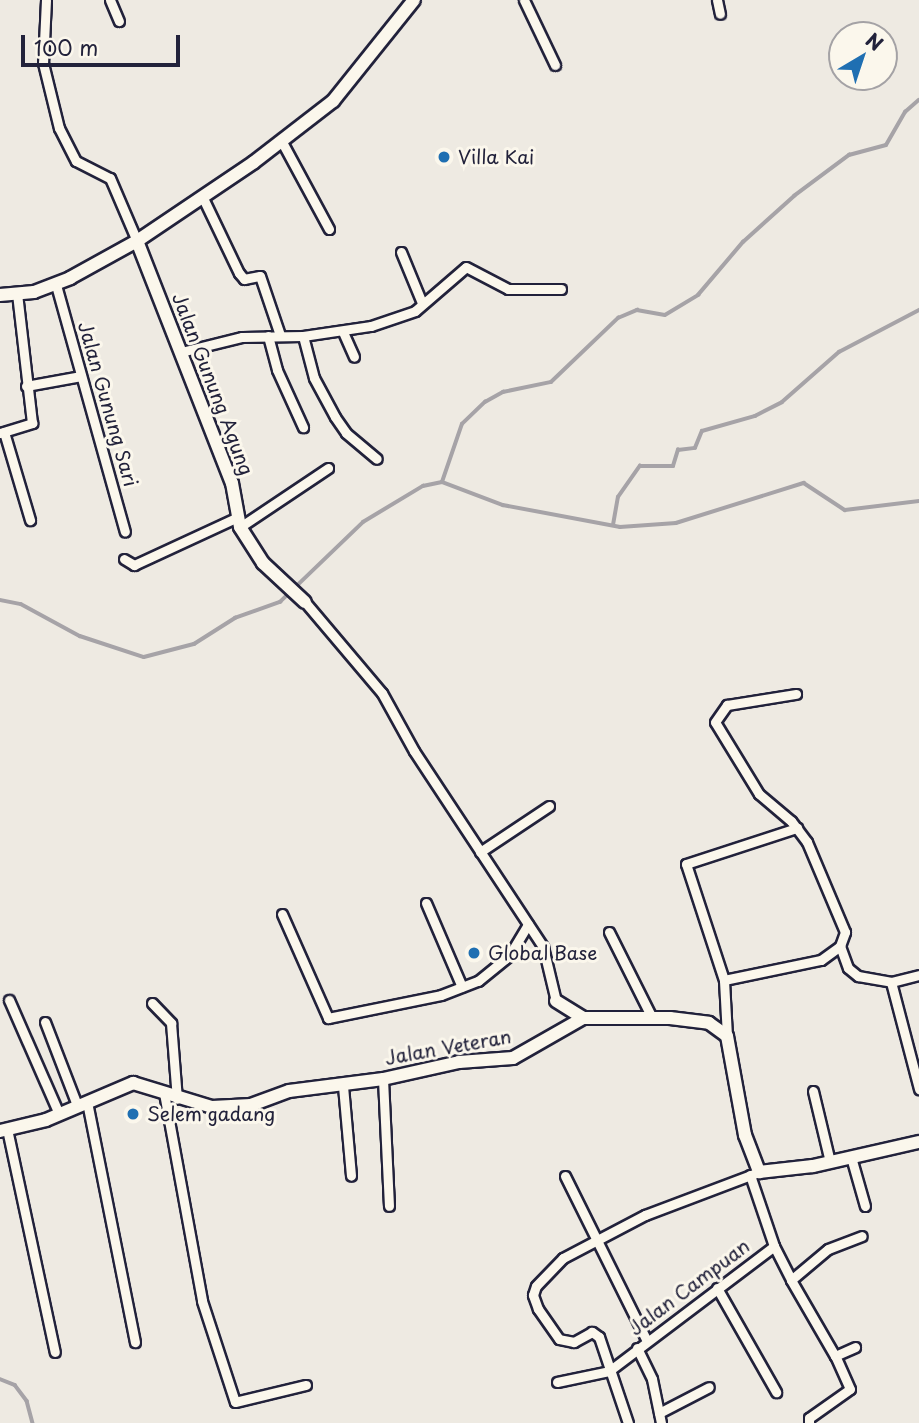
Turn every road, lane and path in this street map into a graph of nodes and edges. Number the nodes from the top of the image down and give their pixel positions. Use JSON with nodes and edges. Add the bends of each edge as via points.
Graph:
{"nodes":[{"id":1,"x":46,"y":0,"type":"edge"},
{"id":2,"x":110,"y":0,"type":"edge"},
{"id":3,"x":414,"y":0,"type":"edge"},
{"id":4,"x":524,"y":0,"type":"edge"},
{"id":5,"x":717,"y":0,"type":"edge"},
{"id":6,"x":720,"y":14,"type":"dead end"},
{"id":7,"x":119,"y":21,"type":"dead end"},
{"id":8,"x":555,"y":65,"type":"dead end"},
{"id":9,"x":282,"y":142,"type":"junction"},
{"id":10,"x":203,"y":198,"type":"junction"},
{"id":11,"x":330,"y":229,"type":"dead end"},
{"id":12,"x":137,"y":241,"type":"junction"},
{"id":13,"x":401,"y":252,"type":"dead end"},
{"id":14,"x":56,"y":285,"type":"junction"},
{"id":15,"x":561,"y":289,"type":"dead end"},
{"id":16,"x":17,"y":294,"type":"junction"},
{"id":17,"x":0,"y":295,"type":"edge"},
{"id":18,"x":422,"y":303,"type":"junction"},
{"id":19,"x":343,"y":332,"type":"junction"},
{"id":20,"x":280,"y":335,"type":"junction"},
{"id":21,"x":268,"y":336,"type":"junction"},
{"id":22,"x":303,"y":336,"type":"junction"},
{"id":23,"x":181,"y":352,"type":"junction"},
{"id":24,"x":354,"y":357,"type":"dead end"},
{"id":25,"x":81,"y":376,"type":"junction"},
{"id":26,"x":26,"y":386,"type":"junction"},
{"id":27,"x":303,"y":427,"type":"dead end"},
{"id":28,"x":2,"y":432,"type":"edge"},
{"id":29,"x":377,"y":458,"type":"dead end"},
{"id":30,"x":328,"y":468,"type":"dead end"},
{"id":31,"x":30,"y":520,"type":"dead end"},
{"id":32,"x":239,"y":522,"type":"junction"},
{"id":33,"x":125,"y":532,"type":"dead end"},
{"id":34,"x":124,"y":559,"type":"dead end"},
{"id":35,"x":305,"y":602,"type":"joint"},
{"id":36,"x":796,"y":694,"type":"dead end"},
{"id":37,"x":549,"y":806,"type":"dead end"},
{"id":38,"x":797,"y":828,"type":"junction"},
{"id":39,"x":480,"y":852,"type":"junction"},
{"id":40,"x":426,"y":903,"type":"dead end"},
{"id":41,"x":282,"y":914,"type":"dead end"},
{"id":42,"x":528,"y":924,"type":"junction"},
{"id":43,"x":609,"y":932,"type":"dead end"},
{"id":44,"x":840,"y":946,"type":"junction"},
{"id":45,"x":919,"y":975,"type":"edge"},
{"id":46,"x":724,"y":980,"type":"junction"},
{"id":47,"x":891,"y":982,"type":"junction"},
{"id":48,"x":462,"y":987,"type":"junction"},
{"id":49,"x":9,"y":1000,"type":"dead end"},
{"id":50,"x":556,"y":1001,"type":"junction"},
{"id":51,"x":152,"y":1003,"type":"dead end"},
{"id":52,"x":583,"y":1018,"type":"junction"},
{"id":53,"x":652,"y":1018,"type":"junction"},
{"id":54,"x":45,"y":1022,"type":"dead end"},
{"id":55,"x":552,"y":1032,"type":"junction"},
{"id":56,"x":727,"y":1036,"type":"junction"},
{"id":57,"x":383,"y":1079,"type":"junction"},
{"id":58,"x":343,"y":1086,"type":"junction"},
{"id":59,"x":919,"y":1089,"type":"edge"},
{"id":60,"x":813,"y":1091,"type":"dead end"},
{"id":61,"x":163,"y":1093,"type":"junction"},
{"id":62,"x":177,"y":1099,"type":"junction"},
{"id":63,"x":82,"y":1104,"type":"junction"},
{"id":64,"x":60,"y":1114,"type":"junction"},
{"id":65,"x":4,"y":1130,"type":"edge"},
{"id":66,"x":919,"y":1142,"type":"edge"},
{"id":67,"x":851,"y":1157,"type":"junction"},
{"id":68,"x":830,"y":1162,"type":"junction"},
{"id":69,"x":755,"y":1173,"type":"junction"},
{"id":70,"x":351,"y":1176,"type":"dead end"},
{"id":71,"x":565,"y":1176,"type":"dead end"},
{"id":72,"x":389,"y":1206,"type":"dead end"},
{"id":73,"x":865,"y":1206,"type":"dead end"},
{"id":74,"x":862,"y":1236,"type":"dead end"},
{"id":75,"x":599,"y":1242,"type":"junction"},
{"id":76,"x":774,"y":1246,"type":"junction"},
{"id":77,"x":791,"y":1280,"type":"junction"},
{"id":78,"x":717,"y":1288,"type":"junction"},
{"id":79,"x":646,"y":1339,"type":"junction"},
{"id":80,"x":135,"y":1342,"type":"dead end"},
{"id":81,"x":855,"y":1347,"type":"dead end"},
{"id":82,"x":637,"y":1348,"type":"junction"},
{"id":83,"x":55,"y":1352,"type":"dead end"},
{"id":84,"x":835,"y":1356,"type":"junction"},
{"id":85,"x":609,"y":1371,"type":"junction"},
{"id":86,"x":557,"y":1382,"type":"dead end"},
{"id":87,"x":306,"y":1385,"type":"dead end"},
{"id":88,"x":709,"y":1387,"type":"dead end"},
{"id":89,"x":776,"y":1392,"type":"dead end"},
{"id":90,"x":660,"y":1418,"type":"edge"},
{"id":91,"x":628,"y":1423,"type":"edge"},
{"id":92,"x":809,"y":1423,"type":"edge"}],
"edges":[{"from":1,"to":12,"type":"street","via":[[43,64],[58,128],[76,161],[110,178]]},
{"from":2,"to":7,"type":"street"},
{"from":3,"to":9,"type":"street","via":[[333,101]]},
{"from":4,"to":8,"type":"street"},
{"from":5,"to":6,"type":"street"},
{"from":9,"to":10,"type":"street"},
{"from":9,"to":11,"type":"street"},
{"from":10,"to":12,"type":"street"},
{"from":10,"to":20,"type":"street","via":[[239,273],[244,279],[260,276]]},
{"from":12,"to":14,"type":"street"},
{"from":12,"to":23,"type":"street","name":"Jalan Gunung Agung"},
{"from":13,"to":18,"type":"street"},
{"from":14,"to":16,"type":"street"},
{"from":14,"to":25,"type":"street","name":"Jalan Gunung Sari"},
{"from":15,"to":18,"type":"street","via":[[508,289],[466,267]]},
{"from":16,"to":17,"type":"street"},
{"from":16,"to":26,"type":"street","via":[[27,358]]},
{"from":18,"to":19,"type":"street","via":[[401,316]]},
{"from":19,"to":22,"type":"street"},
{"from":19,"to":24,"type":"street"},
{"from":20,"to":21,"type":"street"},
{"from":20,"to":22,"type":"street"},
{"from":21,"to":23,"type":"street","via":[[242,337]]},
{"from":21,"to":27,"type":"street","via":[[277,370]]},
{"from":22,"to":29,"type":"street","via":[[314,378],[335,416],[346,433]]},
{"from":23,"to":32,"type":"street","name":"Jalan Gunung Agung","via":[[232,483]]},
{"from":25,"to":26,"type":"street"},
{"from":25,"to":33,"type":"street","name":"Jalan Gunung Sari"},
{"from":26,"to":28,"type":"street","via":[[32,423]]},
{"from":28,"to":31,"type":"street"},
{"from":30,"to":32,"type":"street"},
{"from":32,"to":34,"type":"street","via":[[134,565]]},
{"from":32,"to":35,"type":"street","name":"Jalan Gunung Agung","via":[[284,586]]},
{"from":35,"to":39,"type":"street","via":[[382,693]]},
{"from":36,"to":38,"type":"street","via":[[727,705],[715,722],[759,794]]},
{"from":37,"to":39,"type":"street"},
{"from":38,"to":44,"type":"street","via":[[838,912],[845,932]]},
{"from":38,"to":46,"type":"street","via":[[686,864]]},
{"from":39,"to":42,"type":"street"},
{"from":40,"to":48,"type":"street"},
{"from":41,"to":48,"type":"street","via":[[328,1018]]},
{"from":42,"to":48,"type":"street","via":[[509,956],[478,981]]},
{"from":42,"to":50,"type":"street","via":[[550,964]]},
{"from":43,"to":53,"type":"street"},
{"from":44,"to":46,"type":"street","via":[[821,960]]},
{"from":44,"to":47,"type":"street","via":[[848,968],[858,976]]},
{"from":45,"to":47,"type":"street"},
{"from":46,"to":56,"type":"street"},
{"from":47,"to":59,"type":"street"},
{"from":49,"to":64,"type":"street"},
{"from":50,"to":52,"type":"street"},
{"from":50,"to":55,"type":"street"},
{"from":51,"to":62,"type":"street","via":[[171,1023]]},
{"from":52,"to":53,"type":"street","name":"Jalan Veteran"},
{"from":52,"to":55,"type":"street","name":"Jalan Veteran"},
{"from":53,"to":56,"type":"street","name":"Jalan Veteran","via":[[709,1023]]},
{"from":54,"to":63,"type":"street"},
{"from":55,"to":57,"type":"street","name":"Jalan Veteran","via":[[513,1058],[459,1062]]},
{"from":56,"to":69,"type":"street"},
{"from":57,"to":58,"type":"street","name":"Jalan Veteran"},
{"from":57,"to":72,"type":"street"},
{"from":58,"to":62,"type":"street","name":"Jalan Veteran","via":[[289,1091],[229,1108]]},
{"from":58,"to":70,"type":"street"},
{"from":60,"to":68,"type":"street"},
{"from":61,"to":62,"type":"street","name":"Jalan Veteran"},
{"from":61,"to":63,"type":"street","name":"Jalan Veteran","via":[[132,1083]]},
{"from":61,"to":87,"type":"street","via":[[202,1301],[230,1403]]},
{"from":63,"to":64,"type":"street","name":"Jalan Veteran"},
{"from":63,"to":80,"type":"street"},
{"from":64,"to":65,"type":"street","name":"Jalan Veteran"},
{"from":65,"to":83,"type":"street"},
{"from":66,"to":67,"type":"street"},
{"from":67,"to":68,"type":"street"},
{"from":67,"to":73,"type":"street"},
{"from":68,"to":69,"type":"street"},
{"from":69,"to":75,"type":"street","via":[[687,1195]]},
{"from":69,"to":76,"type":"street","name":"Jalan Campuan"},
{"from":71,"to":75,"type":"street"},
{"from":74,"to":77,"type":"street","via":[[828,1249]]},
{"from":75,"to":79,"type":"street"},
{"from":75,"to":85,"type":"street","via":[[563,1258],[536,1286],[533,1296],[559,1339],[574,1342],[592,1332],[599,1337]]},
{"from":76,"to":77,"type":"street"},
{"from":76,"to":78,"type":"street","name":"Jalan Campuan"},
{"from":77,"to":84,"type":"street"},
{"from":78,"to":79,"type":"street","name":"Jalan Campuan"},
{"from":78,"to":89,"type":"street"},
{"from":79,"to":82,"type":"street","name":"Jalan Campuan"},
{"from":81,"to":84,"type":"street"},
{"from":82,"to":85,"type":"street","name":"Jalan Campuan"},
{"from":82,"to":90,"type":"street","via":[[652,1379]]},
{"from":84,"to":92,"type":"street","via":[[850,1389],[809,1418]]},
{"from":85,"to":86,"type":"street","name":"Jalan Campuan"},
{"from":85,"to":91,"type":"street"},
{"from":88,"to":90,"type":"street"}]}
